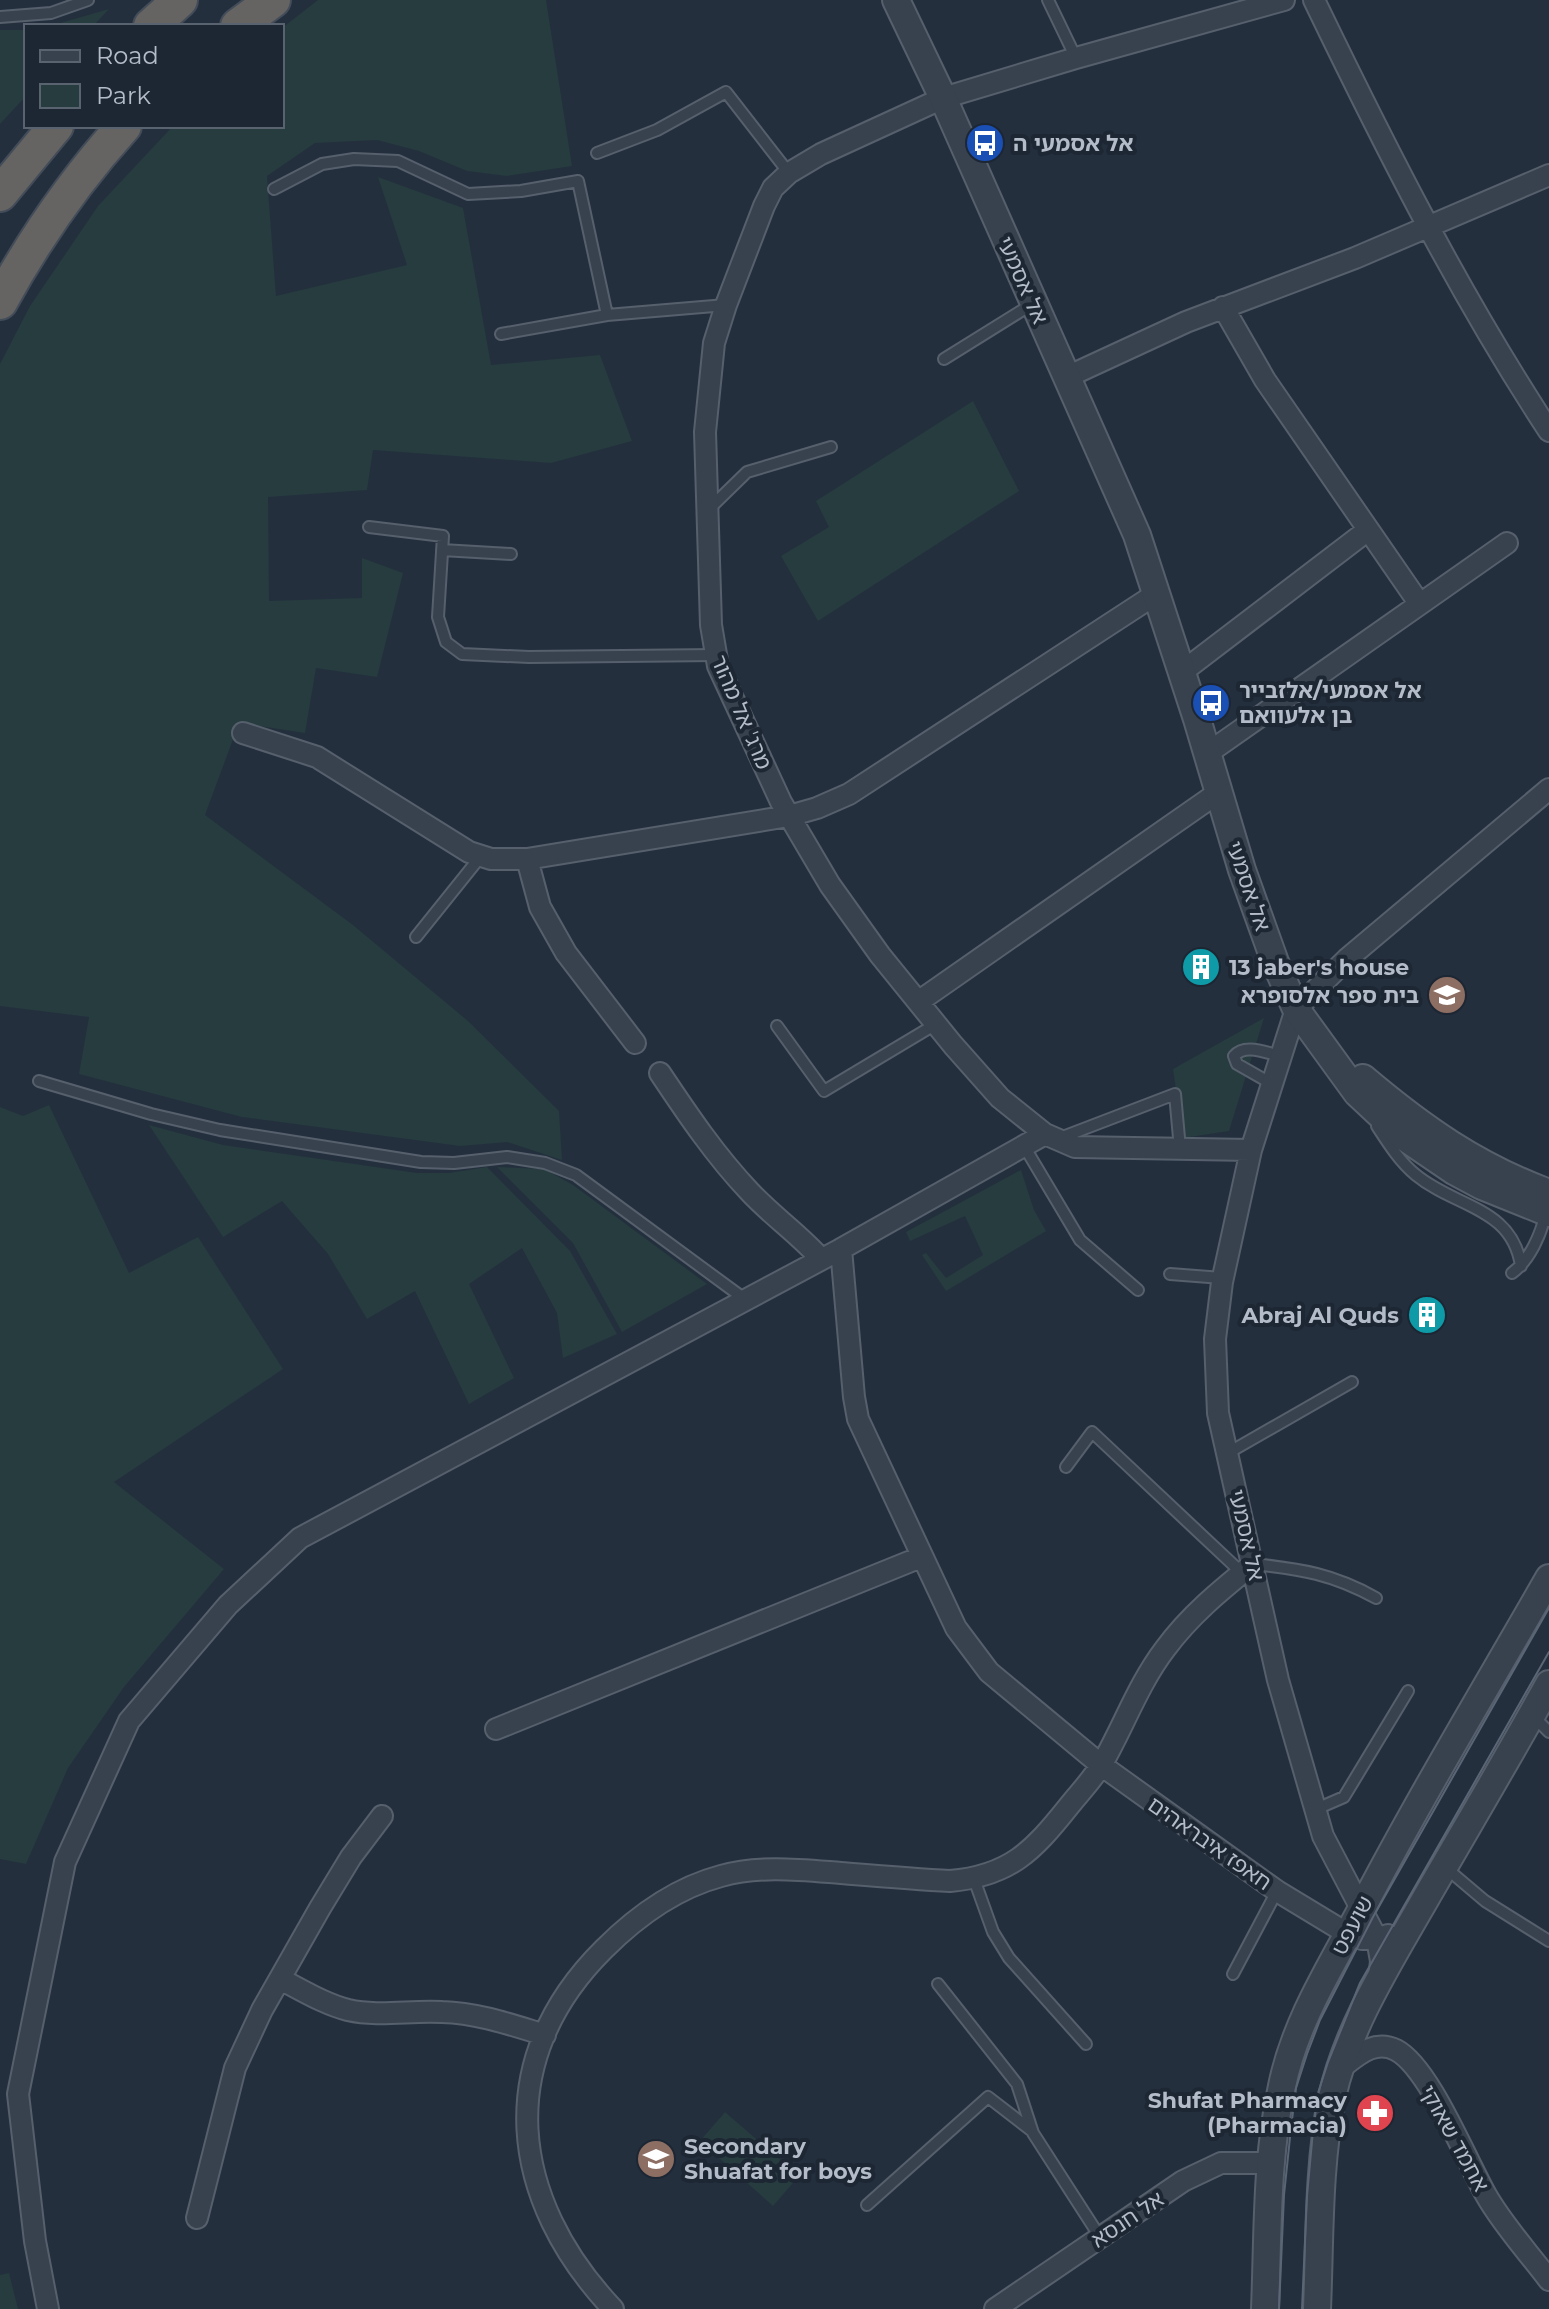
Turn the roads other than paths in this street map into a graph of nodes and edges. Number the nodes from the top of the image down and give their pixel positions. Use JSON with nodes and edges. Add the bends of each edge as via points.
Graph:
{"nodes":[{"id":1,"x":88,"y":0,"type":"edge"},
{"id":2,"x":154,"y":0,"type":"edge"},
{"id":3,"x":180,"y":0,"type":"edge"},
{"id":4,"x":251,"y":0,"type":"edge"},
{"id":5,"x":273,"y":0,"type":"edge"},
{"id":6,"x":896,"y":0,"type":"edge"},
{"id":7,"x":1048,"y":0,"type":"edge"},
{"id":8,"x":1284,"y":0,"type":"edge"},
{"id":9,"x":1314,"y":0,"type":"edge"},
{"id":10,"x":0,"y":17,"type":"edge"},
{"id":11,"x":135,"y":24,"type":"edge"},
{"id":12,"x":153,"y":24,"type":"edge"},
{"id":13,"x":225,"y":24,"type":"edge"},
{"id":14,"x":241,"y":24,"type":"edge"},
{"id":15,"x":1076,"y":58,"type":"junction"},
{"id":16,"x":943,"y":98,"type":"junction"},
{"id":17,"x":54,"y":128,"type":"edge"},
{"id":18,"x":122,"y":128,"type":"edge"},
{"id":19,"x":597,"y":153,"type":"dead end"},
{"id":20,"x":789,"y":173,"type":"junction"},
{"id":21,"x":1549,"y":175,"type":"edge"},
{"id":22,"x":274,"y":189,"type":"dead end"},
{"id":23,"x":0,"y":194,"type":"edge"},
{"id":24,"x":1429,"y":227,"type":"junction"},
{"id":25,"x":0,"y":302,"type":"edge"},
{"id":26,"x":1034,"y":303,"type":"junction"},
{"id":27,"x":726,"y":305,"type":"junction"},
{"id":28,"x":1223,"y":307,"type":"junction"},
{"id":29,"x":607,"y":315,"type":"junction"},
{"id":30,"x":501,"y":334,"type":"dead end"},
{"id":31,"x":944,"y":359,"type":"dead end"},
{"id":32,"x":1067,"y":377,"type":"junction"},
{"id":33,"x":1549,"y":431,"type":"edge"},
{"id":34,"x":831,"y":447,"type":"dead end"},
{"id":35,"x":708,"y":510,"type":"junction"},
{"id":36,"x":369,"y":527,"type":"dead end"},
{"id":37,"x":1368,"y":530,"type":"junction"},
{"id":38,"x":1507,"y":543,"type":"dead end"},
{"id":39,"x":442,"y":550,"type":"junction"},
{"id":40,"x":511,"y":554,"type":"dead end"},
{"id":41,"x":1156,"y":594,"type":"junction"},
{"id":42,"x":1419,"y":603,"type":"junction"},
{"id":43,"x":716,"y":655,"type":"junction"},
{"id":44,"x":1182,"y":672,"type":"junction"},
{"id":45,"x":243,"y":733,"type":"dead end"},
{"id":46,"x":1208,"y":753,"type":"junction"},
{"id":47,"x":1549,"y":789,"type":"edge"},
{"id":48,"x":1219,"y":792,"type":"junction"},
{"id":49,"x":789,"y":816,"type":"junction"},
{"id":50,"x":481,"y":856,"type":"junction"},
{"id":51,"x":527,"y":859,"type":"junction"},
{"id":52,"x":416,"y":937,"type":"dead end"},
{"id":53,"x":918,"y":1002,"type":"junction"},
{"id":54,"x":1296,"y":1009,"type":"junction"},
{"id":55,"x":936,"y":1024,"type":"junction"},
{"id":56,"x":777,"y":1026,"type":"dead end"},
{"id":57,"x":635,"y":1043,"type":"dead end"},
{"id":58,"x":1281,"y":1056,"type":"junction"},
{"id":59,"x":660,"y":1073,"type":"dead end"},
{"id":60,"x":39,"y":1081,"type":"dead end"},
{"id":61,"x":1272,"y":1084,"type":"junction"},
{"id":62,"x":1357,"y":1093,"type":"junction"},
{"id":63,"x":1052,"y":1136,"type":"junction"},
{"id":64,"x":1024,"y":1146,"type":"junction"},
{"id":65,"x":1180,"y":1149,"type":"junction"},
{"id":66,"x":1251,"y":1150,"type":"junction"},
{"id":67,"x":1548,"y":1203,"type":"edge"},
{"id":68,"x":841,"y":1249,"type":"junction"},
{"id":69,"x":821,"y":1259,"type":"junction"},
{"id":70,"x":1170,"y":1274,"type":"dead end"},
{"id":71,"x":1222,"y":1278,"type":"junction"},
{"id":72,"x":1138,"y":1290,"type":"dead end"},
{"id":73,"x":746,"y":1300,"type":"junction"},
{"id":74,"x":1352,"y":1382,"type":"dead end"},
{"id":75,"x":1228,"y":1453,"type":"junction"},
{"id":76,"x":1066,"y":1467,"type":"dead end"},
{"id":77,"x":921,"y":1557,"type":"junction"},
{"id":78,"x":1248,"y":1569,"type":"junction"},
{"id":79,"x":1549,"y":1578,"type":"edge"},
{"id":80,"x":1376,"y":1598,"type":"dead end"},
{"id":81,"x":1549,"y":1684,"type":"edge"},
{"id":82,"x":1408,"y":1691,"type":"dead end"},
{"id":83,"x":1540,"y":1724,"type":"edge"},
{"id":84,"x":496,"y":1729,"type":"dead end"},
{"id":85,"x":1101,"y":1765,"type":"junction"},
{"id":86,"x":1314,"y":1810,"type":"junction"},
{"id":87,"x":382,"y":1816,"type":"dead end"},
{"id":88,"x":1444,"y":1867,"type":"junction"},
{"id":89,"x":1344,"y":1877,"type":"junction"},
{"id":90,"x":974,"y":1879,"type":"junction"},
{"id":91,"x":1277,"y":1891,"type":"junction"},
{"id":92,"x":1362,"y":1907,"type":"junction"},
{"id":93,"x":1321,"y":1917,"type":"junction"},
{"id":94,"x":1415,"y":1918,"type":"junction"},
{"id":95,"x":1348,"y":1934,"type":"junction"},
{"id":96,"x":1377,"y":1939,"type":"junction"},
{"id":97,"x":1549,"y":1941,"type":"edge"},
{"id":98,"x":1233,"y":1974,"type":"dead end"},
{"id":99,"x":280,"y":1979,"type":"junction"},
{"id":100,"x":1378,"y":1981,"type":"junction"},
{"id":101,"x":938,"y":1984,"type":"dead end"},
{"id":102,"x":545,"y":2035,"type":"junction"},
{"id":103,"x":1086,"y":2044,"type":"dead end"},
{"id":104,"x":1341,"y":2068,"type":"junction"},
{"id":105,"x":1033,"y":2133,"type":"junction"},
{"id":106,"x":1272,"y":2163,"type":"junction"},
{"id":107,"x":867,"y":2205,"type":"dead end"},
{"id":108,"x":197,"y":2218,"type":"dead end"},
{"id":109,"x":1100,"y":2237,"type":"junction"},
{"id":110,"x":1549,"y":2280,"type":"edge"},
{"id":111,"x":48,"y":2309,"type":"edge"},
{"id":112,"x":613,"y":2309,"type":"edge"},
{"id":113,"x":995,"y":2309,"type":"edge"},
{"id":114,"x":1265,"y":2309,"type":"edge"},
{"id":115,"x":1317,"y":2309,"type":"edge"}],
"edges":[{"from":1,"to":10,"type":"lane","via":[[51,13]]},
{"from":2,"to":11,"type":"highway"},
{"from":3,"to":12,"type":"highway"},
{"from":4,"to":13,"type":"highway"},
{"from":5,"to":14,"type":"highway"},
{"from":6,"to":16,"type":"street","name":"אל אסמעי"},
{"from":7,"to":15,"type":"lane"},
{"from":8,"to":15,"type":"street","name":"מרג' אל מהור"},
{"from":9,"to":24,"type":"street"},
{"from":15,"to":16,"type":"street","name":"מרג' אל מהור"},
{"from":16,"to":20,"type":"street","name":"מרג' אל מהור"},
{"from":16,"to":26,"type":"street","name":"אל אסמעי"},
{"from":17,"to":23,"type":"highway"},
{"from":18,"to":25,"type":"highway","via":[[49,221]]},
{"from":19,"to":20,"type":"lane","via":[[657,130],[726,92]]},
{"from":20,"to":27,"type":"street","name":"מרג' אל מהור","via":[[764,206]]},
{"from":21,"to":24,"type":"street"},
{"from":22,"to":29,"type":"lane","via":[[322,164],[354,159],[398,161],[468,194],[578,181]]},
{"from":24,"to":28,"type":"street"},
{"from":24,"to":33,"type":"street"},
{"from":26,"to":31,"type":"lane"},
{"from":26,"to":32,"type":"street","name":"אל אסמעי"},
{"from":27,"to":29,"type":"lane"},
{"from":27,"to":35,"type":"street","name":"מרג' אל מהור","via":[[714,343],[705,432]]},
{"from":28,"to":32,"type":"street"},
{"from":28,"to":37,"type":"street","via":[[1265,380]]},
{"from":29,"to":30,"type":"lane"},
{"from":32,"to":41,"type":"street","name":"אל אסמעי","via":[[1137,535]]},
{"from":34,"to":35,"type":"lane","via":[[747,472]]},
{"from":35,"to":43,"type":"street","name":"מרג' אל מהור"},
{"from":36,"to":39,"type":"lane","via":[[443,536]]},
{"from":37,"to":42,"type":"street"},
{"from":37,"to":44,"type":"street"},
{"from":38,"to":42,"type":"street"},
{"from":39,"to":40,"type":"lane"},
{"from":39,"to":43,"type":"lane","via":[[438,617],[446,642],[462,654]]},
{"from":41,"to":44,"type":"street","name":"אל אסמעי"},
{"from":41,"to":49,"type":"street","via":[[849,794]]},
{"from":42,"to":46,"type":"street"},
{"from":43,"to":49,"type":"street","name":"מרג' אל מהור"},
{"from":44,"to":46,"type":"street","name":"אל אסמעי"},
{"from":45,"to":50,"type":"street","via":[[317,757],[445,839]]},
{"from":46,"to":48,"type":"street","name":"אל אסמעי"},
{"from":47,"to":54,"type":"street","via":[[1347,959]]},
{"from":48,"to":53,"type":"street"},
{"from":48,"to":54,"type":"street","name":"אל אסמעי","via":[[1242,870]]},
{"from":49,"to":51,"type":"street"},
{"from":49,"to":53,"type":"street","name":"מרג' אל מהור","via":[[830,885]]},
{"from":50,"to":51,"type":"street"},
{"from":50,"to":52,"type":"lane"},
{"from":51,"to":57,"type":"street","via":[[540,907],[566,953]]},
{"from":53,"to":55,"type":"street","name":"מרג' אל מהור"},
{"from":54,"to":58,"type":"street","name":"אל אסמעי"},
{"from":54,"to":62,"type":"street"},
{"from":54,"to":67,"type":"street","via":[[1357,1072],[1416,1122]]},
{"from":55,"to":56,"type":"lane","via":[[824,1091]]},
{"from":55,"to":63,"type":"street","name":"מרג' אל מהור","via":[[1000,1098]]},
{"from":58,"to":61,"type":"street","name":"אל אסמעי"},
{"from":58,"to":61,"type":"lane","via":[[1246,1049],[1234,1056],[1237,1064]]},
{"from":59,"to":69,"type":"street","via":[[724,1164]]},
{"from":60,"to":73,"type":"lane","via":[[220,1130],[421,1162],[507,1157],[545,1163],[576,1175]]},
{"from":61,"to":66,"type":"street","name":"אל אסמעי"},
{"from":62,"to":67,"type":"street","via":[[1404,1137],[1454,1171],[1482,1186]]},
{"from":62,"to":67,"type":"lane","via":[[1415,1174],[1506,1230],[1518,1249],[1516,1270],[1538,1236]]},
{"from":63,"to":64,"type":"street"},
{"from":63,"to":65,"type":"street","name":"מרג' אל מהור","via":[[1075,1147]]},
{"from":63,"to":65,"type":"lane","via":[[1175,1094]]},
{"from":64,"to":68,"type":"street"},
{"from":64,"to":72,"type":"lane","via":[[1080,1240]]},
{"from":65,"to":66,"type":"street","name":"מרג' אל מהור"},
{"from":66,"to":71,"type":"street","name":"אל אסמעי"},
{"from":68,"to":69,"type":"street"},
{"from":68,"to":77,"type":"street","name":"חאפז איבראהים","via":[[858,1419]]},
{"from":69,"to":73,"type":"street"},
{"from":70,"to":71,"type":"lane"},
{"from":71,"to":75,"type":"street","name":"אל אסמעי","via":[[1215,1381]]},
{"from":73,"to":111,"type":"street","via":[[300,1538],[228,1605],[129,1721],[65,1862],[18,2094]]},
{"from":74,"to":75,"type":"lane"},
{"from":75,"to":78,"type":"street","name":"אל אסמעי"},
{"from":76,"to":78,"type":"lane","via":[[1092,1432]]},
{"from":77,"to":84,"type":"street"},
{"from":77,"to":85,"type":"street","name":"חאפז איבראהים","via":[[956,1628],[989,1672]]},
{"from":78,"to":80,"type":"lane","via":[[1318,1573]]},
{"from":78,"to":85,"type":"street","via":[[1217,1592],[1164,1650]]},
{"from":78,"to":86,"type":"street","name":"אל אסמעי"},
{"from":79,"to":92,"type":"street","name":"שועפט"},
{"from":81,"to":83,"type":"street"},
{"from":82,"to":86,"type":"lane","via":[[1344,1797]]},
{"from":83,"to":88,"type":"street"},
{"from":85,"to":90,"type":"street","via":[[1040,1842],[999,1871]]},
{"from":85,"to":91,"type":"street","name":"חאפז איבראהים"},
{"from":86,"to":89,"type":"street","name":"אל אסמעי"},
{"from":87,"to":99,"type":"street","via":[[351,1857]]},
{"from":88,"to":94,"type":"street"},
{"from":88,"to":97,"type":"lane","via":[[1485,1901]]},
{"from":89,"to":92,"type":"street","name":"אל אסמעי"},
{"from":89,"to":93,"type":"street","via":[[1343,1903]]},
{"from":90,"to":102,"type":"street","via":[[761,1869],[690,1887],[627,1926],[571,1986]]},
{"from":90,"to":103,"type":"lane","via":[[993,1932],[1009,1958]]},
{"from":91,"to":93,"type":"street","name":"חאפז איבראהים"},
{"from":91,"to":98,"type":"lane"},
{"from":92,"to":95,"type":"street","name":"שועפט"},
{"from":92,"to":96,"type":"street","name":"אל אסמעי"},
{"from":93,"to":95,"type":"street"},
{"from":94,"to":96,"type":"street"},
{"from":94,"to":100,"type":"street"},
{"from":95,"to":96,"type":"street"},
{"from":95,"to":106,"type":"street","name":"שועפט","via":[[1293,2050],[1282,2085]]},
{"from":96,"to":100,"type":"street","name":"אל אסמעי"},
{"from":99,"to":102,"type":"street","via":[[347,2009],[445,2012]]},
{"from":99,"to":108,"type":"street","via":[[235,2068]]},
{"from":100,"to":104,"type":"street"},
{"from":101,"to":105,"type":"lane","via":[[1017,2084]]},
{"from":102,"to":112,"type":"street","via":[[526,2098],[526,2140],[538,2188],[574,2258]]},
{"from":104,"to":110,"type":"street","name":"אחמד שאוקי","via":[[1364,2050],[1380,2046],[1394,2048],[1413,2063],[1487,2197]]},
{"from":104,"to":115,"type":"street","via":[[1327,2133]]},
{"from":105,"to":107,"type":"lane","via":[[988,2097]]},
{"from":105,"to":109,"type":"lane"},
{"from":106,"to":109,"type":"street","name":"אל חנסא","via":[[1221,2163],[1183,2181]]},
{"from":106,"to":114,"type":"street","name":"שועפט"},
{"from":109,"to":113,"type":"street","name":"אל חנסא"}]}
